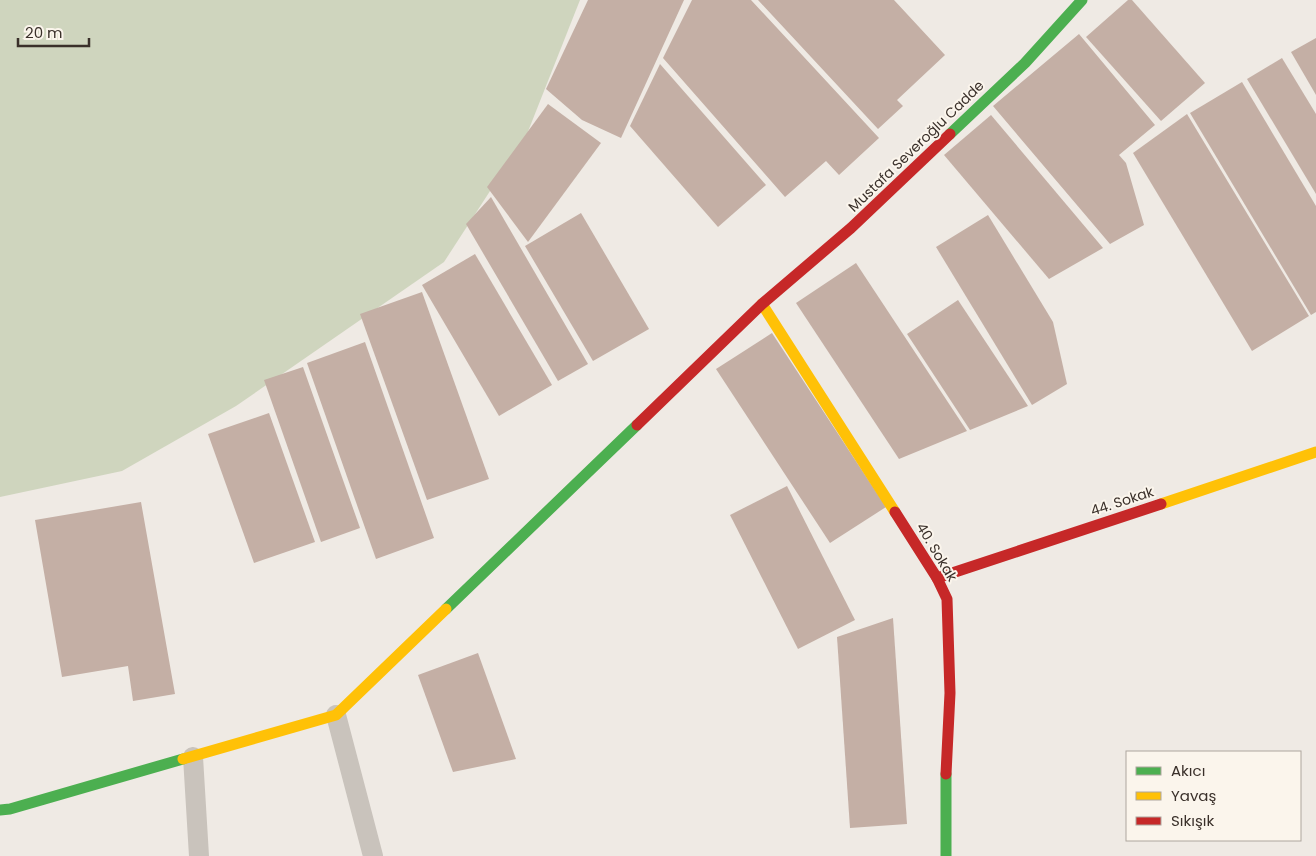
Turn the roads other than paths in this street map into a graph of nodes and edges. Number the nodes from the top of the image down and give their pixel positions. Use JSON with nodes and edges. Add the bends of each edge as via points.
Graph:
{"nodes":[{"id":1,"x":1082,"y":0,"type":"edge"},
{"id":2,"x":762,"y":304,"type":"junction"},
{"id":3,"x":1316,"y":452,"type":"edge"},
{"id":4,"x":937,"y":578,"type":"junction"},
{"id":5,"x":336,"y":716,"type":"junction"},
{"id":6,"x":194,"y":757,"type":"junction"},
{"id":7,"x":0,"y":810,"type":"edge"},
{"id":8,"x":199,"y":856,"type":"edge"},
{"id":9,"x":373,"y":856,"type":"edge"},
{"id":10,"x":946,"y":856,"type":"edge"}],
"edges":[{"from":1,"to":2,"type":"street","name":"Mustafa Severoğlu Cadde","via":[[1025,63],[851,228]]},
{"from":2,"to":4,"type":"street","name":"40. Sokak"},
{"from":2,"to":5,"type":"street","name":"Mustafa Severoğlu Cadde"},
{"from":3,"to":4,"type":"street","name":"44. Sokak"},
{"from":4,"to":10,"type":"street","name":"40. Sokak","via":[[947,599],[950,665]]},
{"from":5,"to":6,"type":"street"},
{"from":5,"to":9,"type":"street"},
{"from":6,"to":7,"type":"street"},
{"from":6,"to":8,"type":"street"}]}
